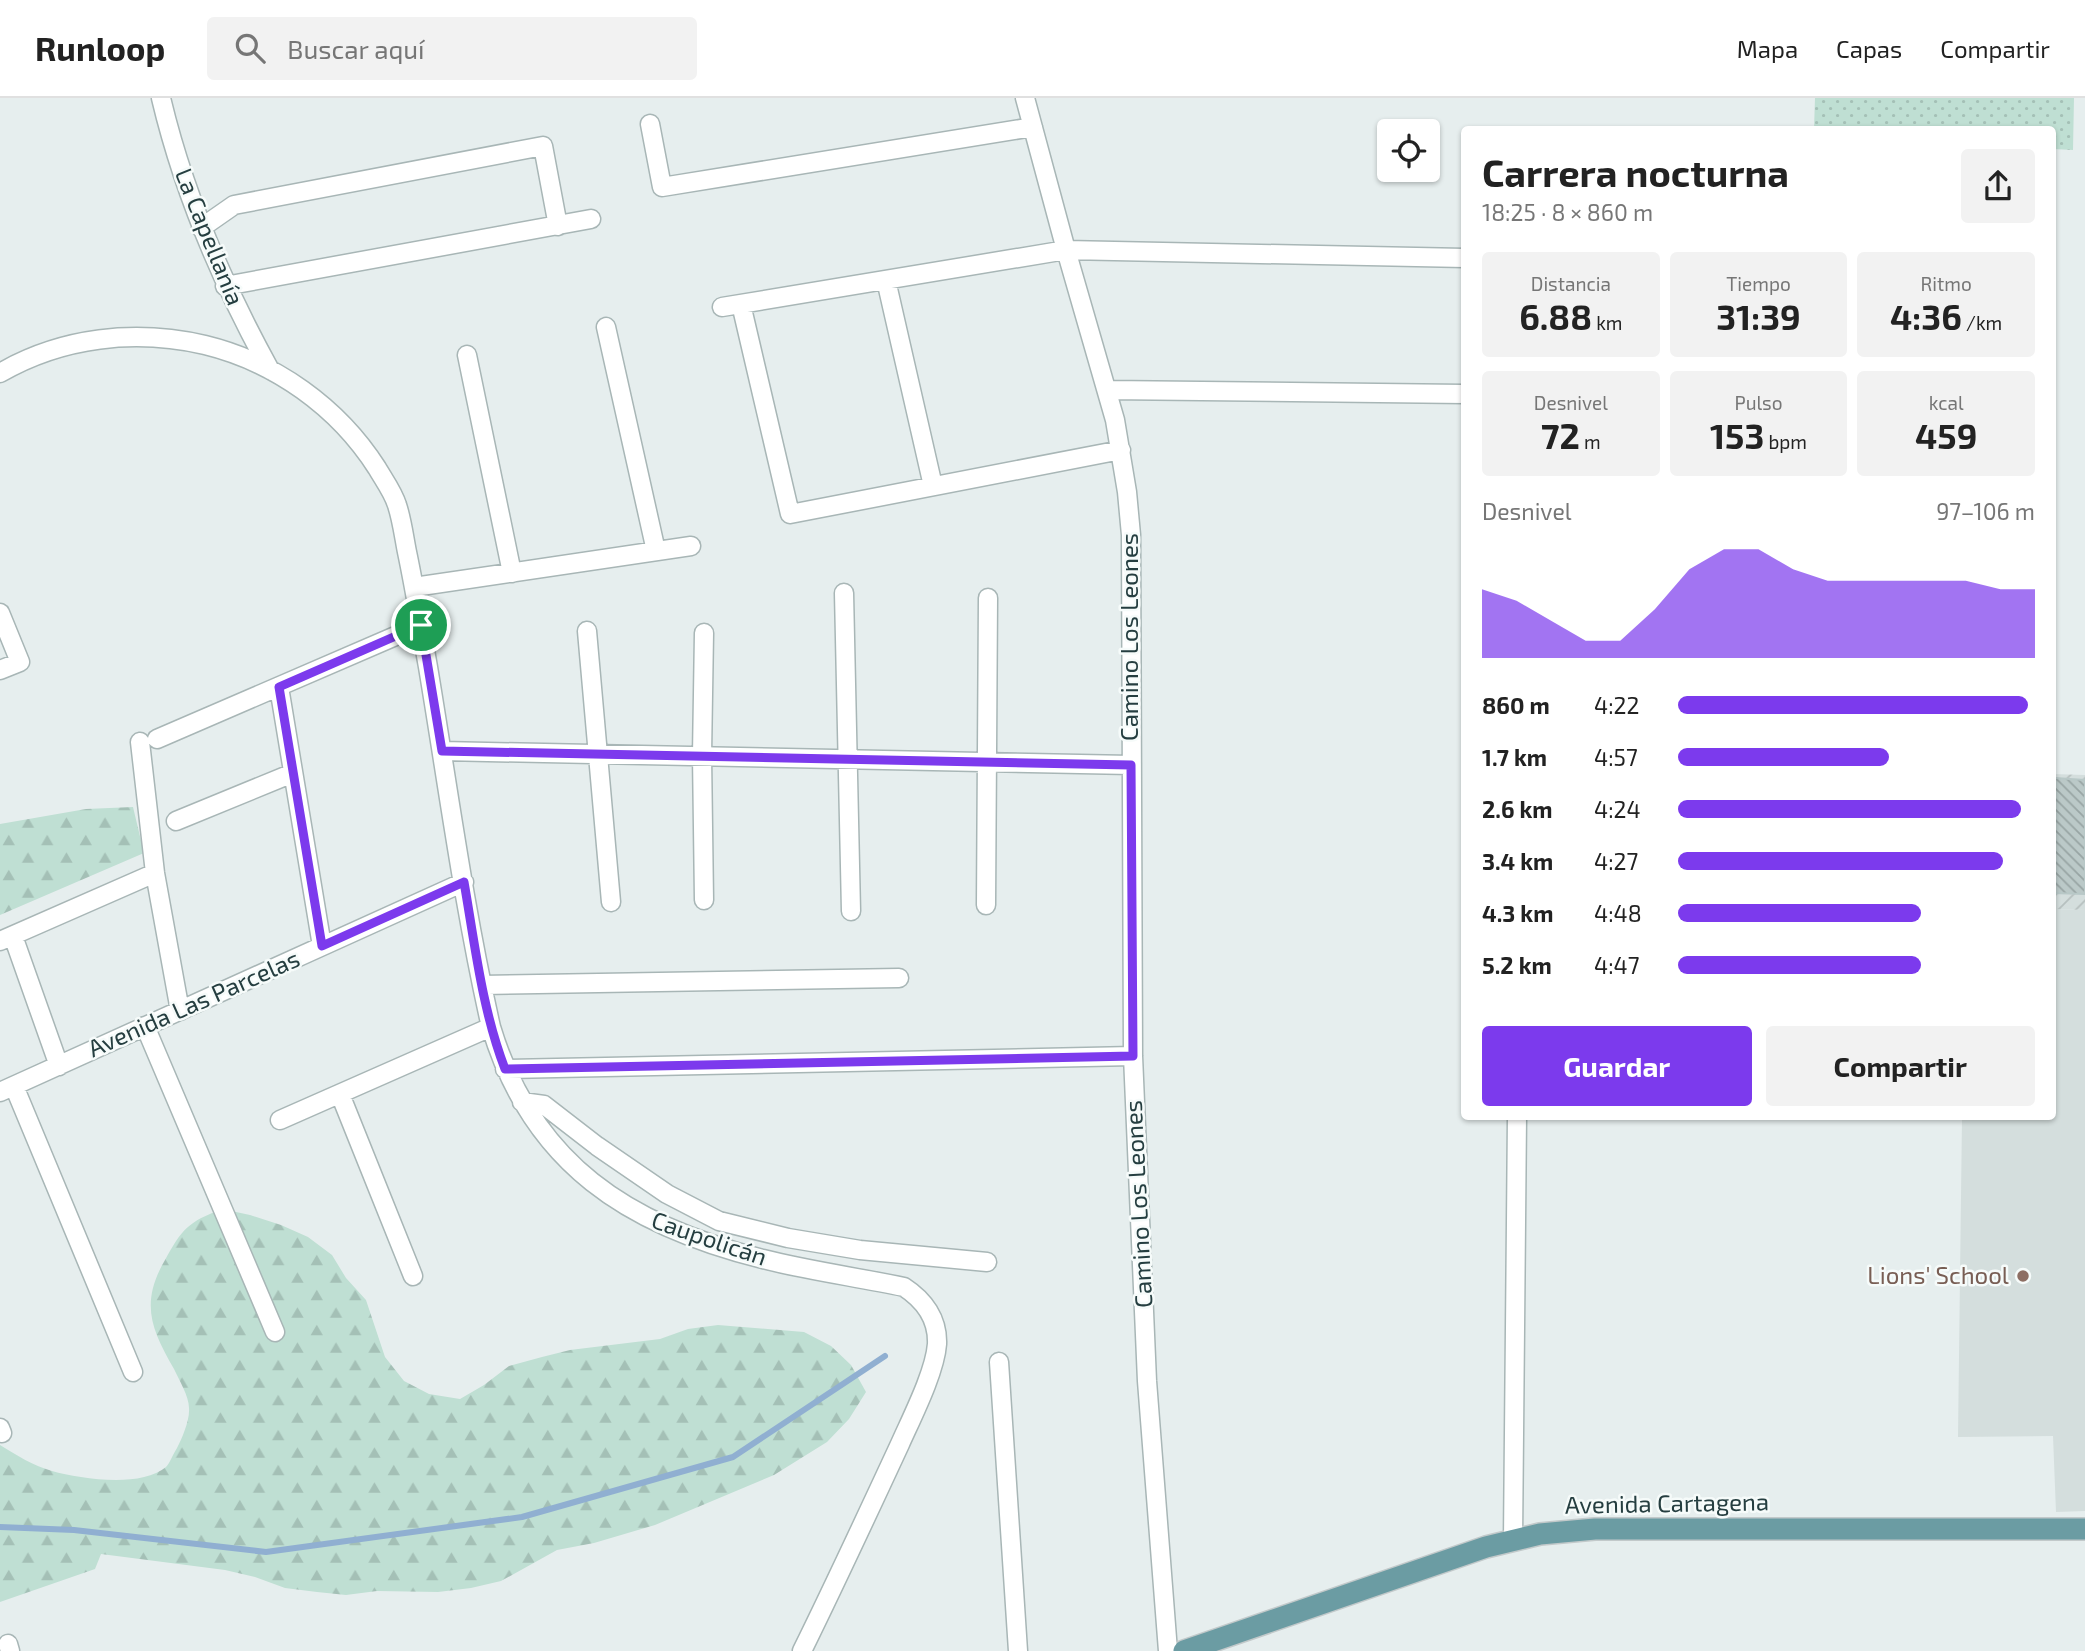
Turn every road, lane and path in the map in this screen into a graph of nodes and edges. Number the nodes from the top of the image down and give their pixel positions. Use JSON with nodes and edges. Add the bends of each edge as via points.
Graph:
{"nodes":[{"id":1,"x":161,"y":98,"type":"edge"},
{"id":2,"x":1026,"y":98,"type":"edge"},
{"id":3,"x":650,"y":124,"type":"dead end"},
{"id":4,"x":1033,"y":127,"type":"junction"},
{"id":5,"x":592,"y":219,"type":"dead end"},
{"id":6,"x":558,"y":226,"type":"junction"},
{"id":7,"x":201,"y":228,"type":"junction"},
{"id":8,"x":1066,"y":250,"type":"junction"},
{"id":9,"x":1461,"y":258,"type":"edge"},
{"id":10,"x":886,"y":280,"type":"junction"},
{"id":11,"x":225,"y":286,"type":"junction"},
{"id":12,"x":741,"y":304,"type":"junction"},
{"id":13,"x":722,"y":307,"type":"dead end"},
{"id":14,"x":606,"y":327,"type":"dead end"},
{"id":15,"x":467,"y":355,"type":"dead end"},
{"id":16,"x":270,"y":370,"type":"junction"},
{"id":17,"x":0,"y":373,"type":"edge"},
{"id":18,"x":1108,"y":390,"type":"junction"},
{"id":19,"x":1461,"y":394,"type":"edge"},
{"id":20,"x":1121,"y":450,"type":"junction"},
{"id":21,"x":933,"y":486,"type":"junction"},
{"id":22,"x":691,"y":546,"type":"dead end"},
{"id":23,"x":656,"y":551,"type":"junction"},
{"id":24,"x":512,"y":573,"type":"junction"},
{"id":25,"x":414,"y":587,"type":"junction"},
{"id":26,"x":844,"y":593,"type":"dead end"},
{"id":27,"x":988,"y":598,"type":"dead end"},
{"id":28,"x":0,"y":613,"type":"edge"},
{"id":29,"x":421,"y":625,"type":"junction"},
{"id":30,"x":587,"y":631,"type":"dead end"},
{"id":31,"x":704,"y":633,"type":"dead end"},
{"id":32,"x":0,"y":670,"type":"edge"},
{"id":33,"x":279,"y":687,"type":"junction"},
{"id":34,"x":442,"y":751,"type":"junction"},
{"id":35,"x":599,"y":753,"type":"junction"},
{"id":36,"x":702,"y":755,"type":"junction"},
{"id":37,"x":848,"y":759,"type":"junction"},
{"id":38,"x":987,"y":762,"type":"junction"},
{"id":39,"x":1131,"y":765,"type":"junction"},
{"id":40,"x":293,"y":773,"type":"junction"},
{"id":41,"x":176,"y":821,"type":"dead end"},
{"id":42,"x":155,"y":873,"type":"junction"},
{"id":43,"x":464,"y":882,"type":"junction"},
{"id":44,"x":704,"y":900,"type":"dead end"},
{"id":45,"x":611,"y":902,"type":"dead end"},
{"id":46,"x":986,"y":905,"type":"dead end"},
{"id":47,"x":851,"y":911,"type":"dead end"},
{"id":48,"x":6,"y":939,"type":"edge"},
{"id":49,"x":322,"y":946,"type":"junction"},
{"id":50,"x":899,"y":978,"type":"dead end"},
{"id":51,"x":482,"y":985,"type":"junction"},
{"id":52,"x":180,"y":1011,"type":"junction"},
{"id":53,"x":145,"y":1026,"type":"junction"},
{"id":54,"x":491,"y":1027,"type":"junction"},
{"id":55,"x":1133,"y":1056,"type":"junction"},
{"id":56,"x":59,"y":1066,"type":"junction"},
{"id":57,"x":505,"y":1069,"type":"junction"},
{"id":58,"x":7,"y":1089,"type":"edge"},
{"id":59,"x":340,"y":1094,"type":"junction"},
{"id":60,"x":523,"y":1102,"type":"junction"},
{"id":61,"x":280,"y":1120,"type":"dead end"},
{"id":62,"x":1517,"y":1120,"type":"edge"},
{"id":63,"x":987,"y":1262,"type":"dead end"},
{"id":64,"x":413,"y":1276,"type":"dead end"},
{"id":65,"x":275,"y":1332,"type":"dead end"},
{"id":66,"x":999,"y":1362,"type":"dead end"},
{"id":67,"x":133,"y":1372,"type":"dead end"},
{"id":68,"x":2085,"y":1529,"type":"edge"},
{"id":69,"x":1513,"y":1540,"type":"junction"},
{"id":70,"x":802,"y":1651,"type":"edge"},
{"id":71,"x":1018,"y":1651,"type":"edge"},
{"id":72,"x":1168,"y":1651,"type":"edge"},
{"id":73,"x":1184,"y":1651,"type":"edge"}],
"edges":[{"from":1,"to":7,"type":"street","name":"La Capellanía"},
{"from":2,"to":4,"type":"street","name":"Camino Los Leones"},
{"from":3,"to":4,"type":"street","via":[[662,187]]},
{"from":4,"to":8,"type":"street","name":"Camino Los Leones"},
{"from":5,"to":6,"type":"street"},
{"from":6,"to":7,"type":"street","via":[[543,146],[234,205]]},
{"from":6,"to":11,"type":"street"},
{"from":7,"to":11,"type":"street","name":"La Capellanía"},
{"from":8,"to":9,"type":"street"},
{"from":8,"to":10,"type":"street"},
{"from":8,"to":18,"type":"street","name":"Camino Los Leones"},
{"from":10,"to":12,"type":"street"},
{"from":10,"to":21,"type":"street"},
{"from":11,"to":16,"type":"street","name":"La Capellanía"},
{"from":12,"to":13,"type":"street"},
{"from":12,"to":21,"type":"street","via":[[790,514]]},
{"from":14,"to":23,"type":"street"},
{"from":15,"to":24,"type":"street"},
{"from":16,"to":17,"type":"street","name":"Caupolicán","via":[[217,348],[160,337],[131,337],[46,351]]},
{"from":16,"to":25,"type":"street","name":"Caupolicán","via":[[315,399],[370,458],[397,505]]},
{"from":18,"to":19,"type":"street"},
{"from":18,"to":20,"type":"street","name":"Camino Los Leones"},
{"from":20,"to":21,"type":"street"},
{"from":20,"to":39,"type":"street","name":"Camino Los Leones","via":[[1131,535]]},
{"from":22,"to":23,"type":"street"},
{"from":23,"to":24,"type":"street"},
{"from":24,"to":25,"type":"street"},
{"from":25,"to":29,"type":"street","name":"Caupolicán"},
{"from":26,"to":37,"type":"street"},
{"from":27,"to":38,"type":"street"},
{"from":28,"to":32,"type":"street","via":[[20,662]]},
{"from":29,"to":33,"type":"street"},
{"from":29,"to":34,"type":"street","name":"Caupolicán"},
{"from":30,"to":35,"type":"street"},
{"from":31,"to":36,"type":"street"},
{"from":33,"to":40,"type":"street"},
{"from":33,"to":42,"type":"street","via":[[149,741]]},
{"from":34,"to":35,"type":"street"},
{"from":34,"to":43,"type":"street","name":"Caupolicán"},
{"from":35,"to":36,"type":"street"},
{"from":35,"to":45,"type":"street"},
{"from":36,"to":37,"type":"street"},
{"from":36,"to":44,"type":"street"},
{"from":37,"to":38,"type":"street"},
{"from":37,"to":47,"type":"street"},
{"from":38,"to":39,"type":"street"},
{"from":38,"to":46,"type":"street"},
{"from":39,"to":55,"type":"street","name":"Camino Los Leones"},
{"from":40,"to":41,"type":"street"},
{"from":40,"to":49,"type":"street"},
{"from":42,"to":48,"type":"street"},
{"from":42,"to":52,"type":"street"},
{"from":43,"to":49,"type":"street","name":"Avenida Las Parcelas"},
{"from":43,"to":51,"type":"street","name":"Caupolicán"},
{"from":48,"to":56,"type":"street"},
{"from":49,"to":52,"type":"street","name":"Avenida Las Parcelas"},
{"from":50,"to":51,"type":"street"},
{"from":51,"to":54,"type":"street","name":"Caupolicán"},
{"from":52,"to":53,"type":"street","name":"Avenida Las Parcelas"},
{"from":53,"to":56,"type":"street","name":"Avenida Las Parcelas"},
{"from":53,"to":65,"type":"street"},
{"from":54,"to":57,"type":"street","name":"Caupolicán"},
{"from":54,"to":59,"type":"street"},
{"from":55,"to":57,"type":"street"},
{"from":55,"to":72,"type":"street","name":"Camino Los Leones","via":[[1147,1381]]},
{"from":56,"to":58,"type":"street","name":"Avenida Las Parcelas"},
{"from":57,"to":60,"type":"street","name":"Caupolicán"},
{"from":58,"to":67,"type":"street"},
{"from":59,"to":61,"type":"street"},
{"from":59,"to":64,"type":"street"},
{"from":60,"to":63,"type":"street","via":[[544,1105],[667,1194],[719,1221],[860,1250]]},
{"from":60,"to":70,"type":"street","name":"Caupolicán","via":[[570,1164],[653,1222],[762,1259],[904,1287],[928,1309],[937,1343],[932,1366]]},
{"from":62,"to":69,"type":"street"},
{"from":66,"to":71,"type":"street"},
{"from":68,"to":69,"type":"main road","name":"Avenida Cartagena","via":[[1595,1529]]},
{"from":69,"to":73,"type":"main road","name":"Avenida Cartagena"}]}
